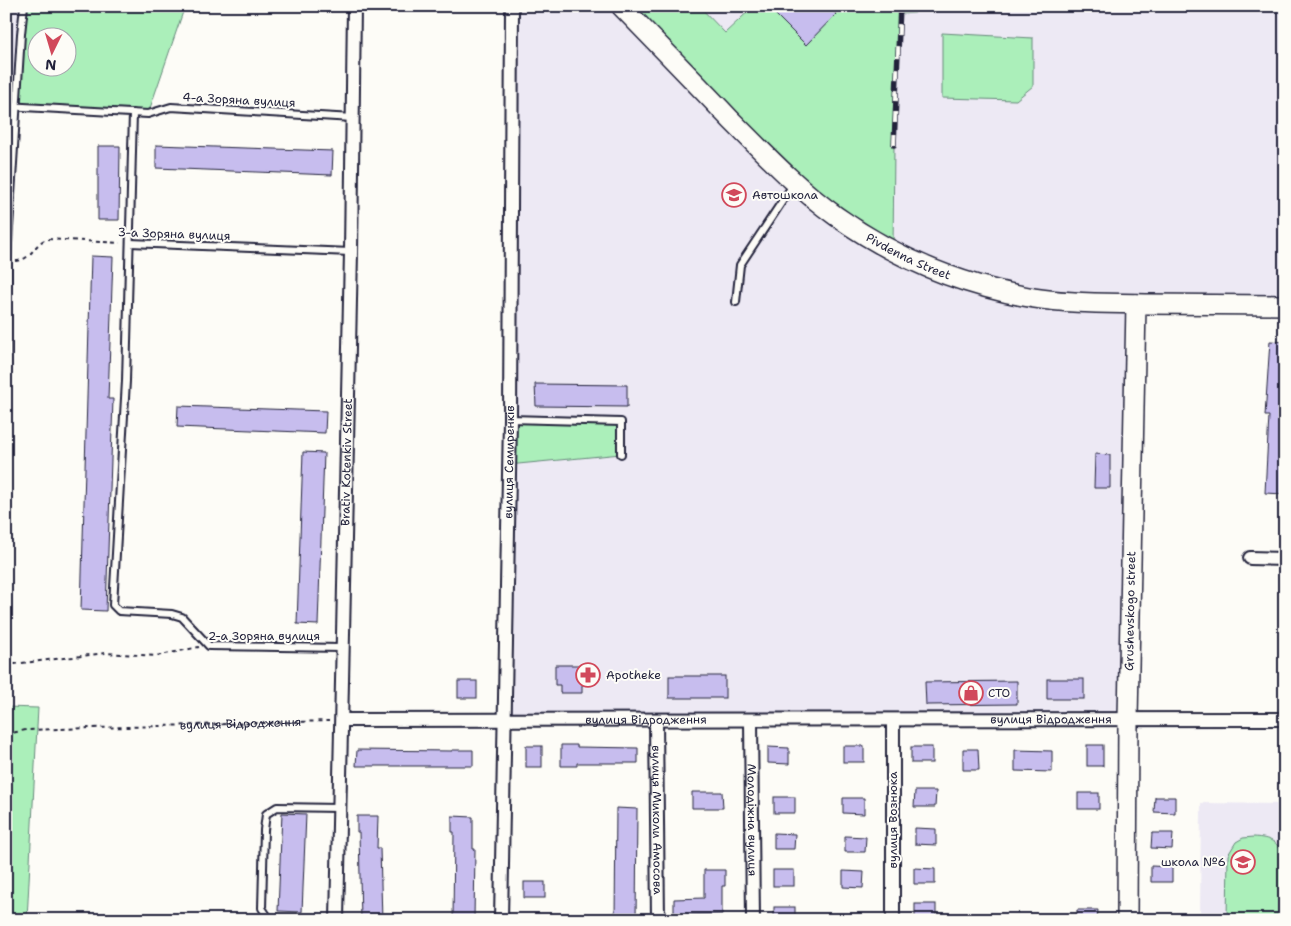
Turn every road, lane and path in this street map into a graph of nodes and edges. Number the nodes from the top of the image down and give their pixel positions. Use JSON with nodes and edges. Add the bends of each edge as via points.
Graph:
{"nodes":[{"id":1,"x":24,"y":6,"type":"edge"},
{"id":2,"x":354,"y":6,"type":"edge"},
{"id":3,"x":512,"y":6,"type":"edge"},
{"id":4,"x":621,"y":6,"type":"edge"},
{"id":5,"x":6,"y":106,"type":"edge"},
{"id":6,"x":16,"y":106,"type":"junction"},
{"id":7,"x":133,"y":113,"type":"junction"},
{"id":8,"x":352,"y":118,"type":"junction"},
{"id":9,"x":795,"y":182,"type":"junction"},
{"id":10,"x":130,"y":243,"type":"junction"},
{"id":11,"x":351,"y":252,"type":"junction"},
{"id":12,"x":7,"y":260,"type":"edge"},
{"id":13,"x":736,"y":302,"type":"dead end"},
{"id":14,"x":1136,"y":304,"type":"junction"},
{"id":15,"x":1285,"y":305,"type":"edge"},
{"id":16,"x":6,"y":366,"type":"edge"},
{"id":17,"x":510,"y":419,"type":"junction"},
{"id":18,"x":621,"y":454,"type":"dead end"},
{"id":19,"x":1250,"y":558,"type":"dead end"},
{"id":20,"x":1285,"y":558,"type":"edge"},
{"id":21,"x":209,"y":646,"type":"junction"},
{"id":22,"x":342,"y":648,"type":"junction"},
{"id":23,"x":6,"y":665,"type":"edge"},
{"id":24,"x":1128,"y":719,"type":"junction"},
{"id":25,"x":1285,"y":719,"type":"edge"},
{"id":26,"x":342,"y":720,"type":"junction"},
{"id":27,"x":504,"y":720,"type":"junction"},
{"id":28,"x":656,"y":720,"type":"junction"},
{"id":29,"x":751,"y":720,"type":"junction"},
{"id":30,"x":893,"y":720,"type":"junction"},
{"id":31,"x":6,"y":734,"type":"edge"},
{"id":32,"x":339,"y":808,"type":"junction"},
{"id":33,"x":270,"y":920,"type":"edge"},
{"id":34,"x":338,"y":920,"type":"edge"},
{"id":35,"x":500,"y":920,"type":"edge"},
{"id":36,"x":658,"y":920,"type":"edge"},
{"id":37,"x":753,"y":920,"type":"edge"},
{"id":38,"x":893,"y":920,"type":"edge"},
{"id":39,"x":1127,"y":920,"type":"edge"}],
"edges":[{"from":1,"to":6,"type":"lane"},
{"from":2,"to":8,"type":"street","name":"Brativ Kotenkiv Street"},
{"from":3,"to":17,"type":"street","name":"вулиця Семиренків"},
{"from":4,"to":9,"type":"main road","name":"Pivdenna Street"},
{"from":5,"to":6,"type":"lane","name":"4-а Зоряна вулиця"},
{"from":6,"to":7,"type":"lane","name":"4-а Зоряна вулиця"},
{"from":6,"to":12,"type":"lane"},
{"from":7,"to":8,"type":"lane","name":"4-а Зоряна вулиця","via":[[148,114],[171,107]]},
{"from":7,"to":10,"type":"lane"},
{"from":8,"to":11,"type":"street","name":"Brativ Kotenkiv Street"},
{"from":9,"to":13,"type":"lane","via":[[740,264]]},
{"from":9,"to":14,"type":"main road","name":"Pivdenna Street","via":[[836,216],[878,243],[972,284],[1036,298]]},
{"from":10,"to":11,"type":"lane","name":"3-а Зоряна вулиця"},
{"from":10,"to":12,"type":"path","name":"3-а Зоряна вулиця","via":[[47,239],[41,241],[28,257],[20,261]]},
{"from":10,"to":21,"type":"lane","via":[[126,390],[113,605],[119,612],[182,617]]},
{"from":11,"to":22,"type":"street","name":"Brativ Kotenkiv Street"},
{"from":12,"to":16,"type":"lane"},
{"from":14,"to":15,"type":"main road","name":"Pivdenna Street"},
{"from":14,"to":24,"type":"main road","name":"Grushevskogo street"},
{"from":17,"to":18,"type":"lane","via":[[621,422]]},
{"from":17,"to":27,"type":"street","name":"вулиця Семиренків"},
{"from":19,"to":20,"type":"street"},
{"from":21,"to":22,"type":"lane","name":"2-а Зоряна вулиця"},
{"from":21,"to":23,"type":"path","name":"2-а Зоряна вулиця","via":[[156,656],[106,652]]},
{"from":22,"to":26,"type":"street","name":"Brativ Kotenkiv Street"},
{"from":24,"to":25,"type":"street","name":"вулиця Відродження"},
{"from":24,"to":30,"type":"street","name":"вулиця Відродження"},
{"from":24,"to":39,"type":"main road","name":"Grushevskogo street"},
{"from":26,"to":27,"type":"street","name":"вулиця Відродження"},
{"from":26,"to":31,"type":"path","name":"вулиця Відродження","via":[[26,730]]},
{"from":26,"to":32,"type":"street","name":"Brativ Kotenkiv Street"},
{"from":27,"to":28,"type":"street","name":"вулиця Відродження"},
{"from":27,"to":35,"type":"street","name":"вулиця Семиренків"},
{"from":28,"to":29,"type":"street","name":"вулиця Відродження"},
{"from":28,"to":36,"type":"street","name":"вулиця Миколи Амосова"},
{"from":29,"to":30,"type":"street","name":"вулиця Відродження"},
{"from":29,"to":37,"type":"street","name":"Молодіжна вулиця"},
{"from":30,"to":38,"type":"street","name":"вулиця Вознюка"},
{"from":32,"to":33,"type":"lane","via":[[277,807],[266,814],[262,908]]},
{"from":32,"to":34,"type":"street","name":"Brativ Kotenkiv Street"}]}
